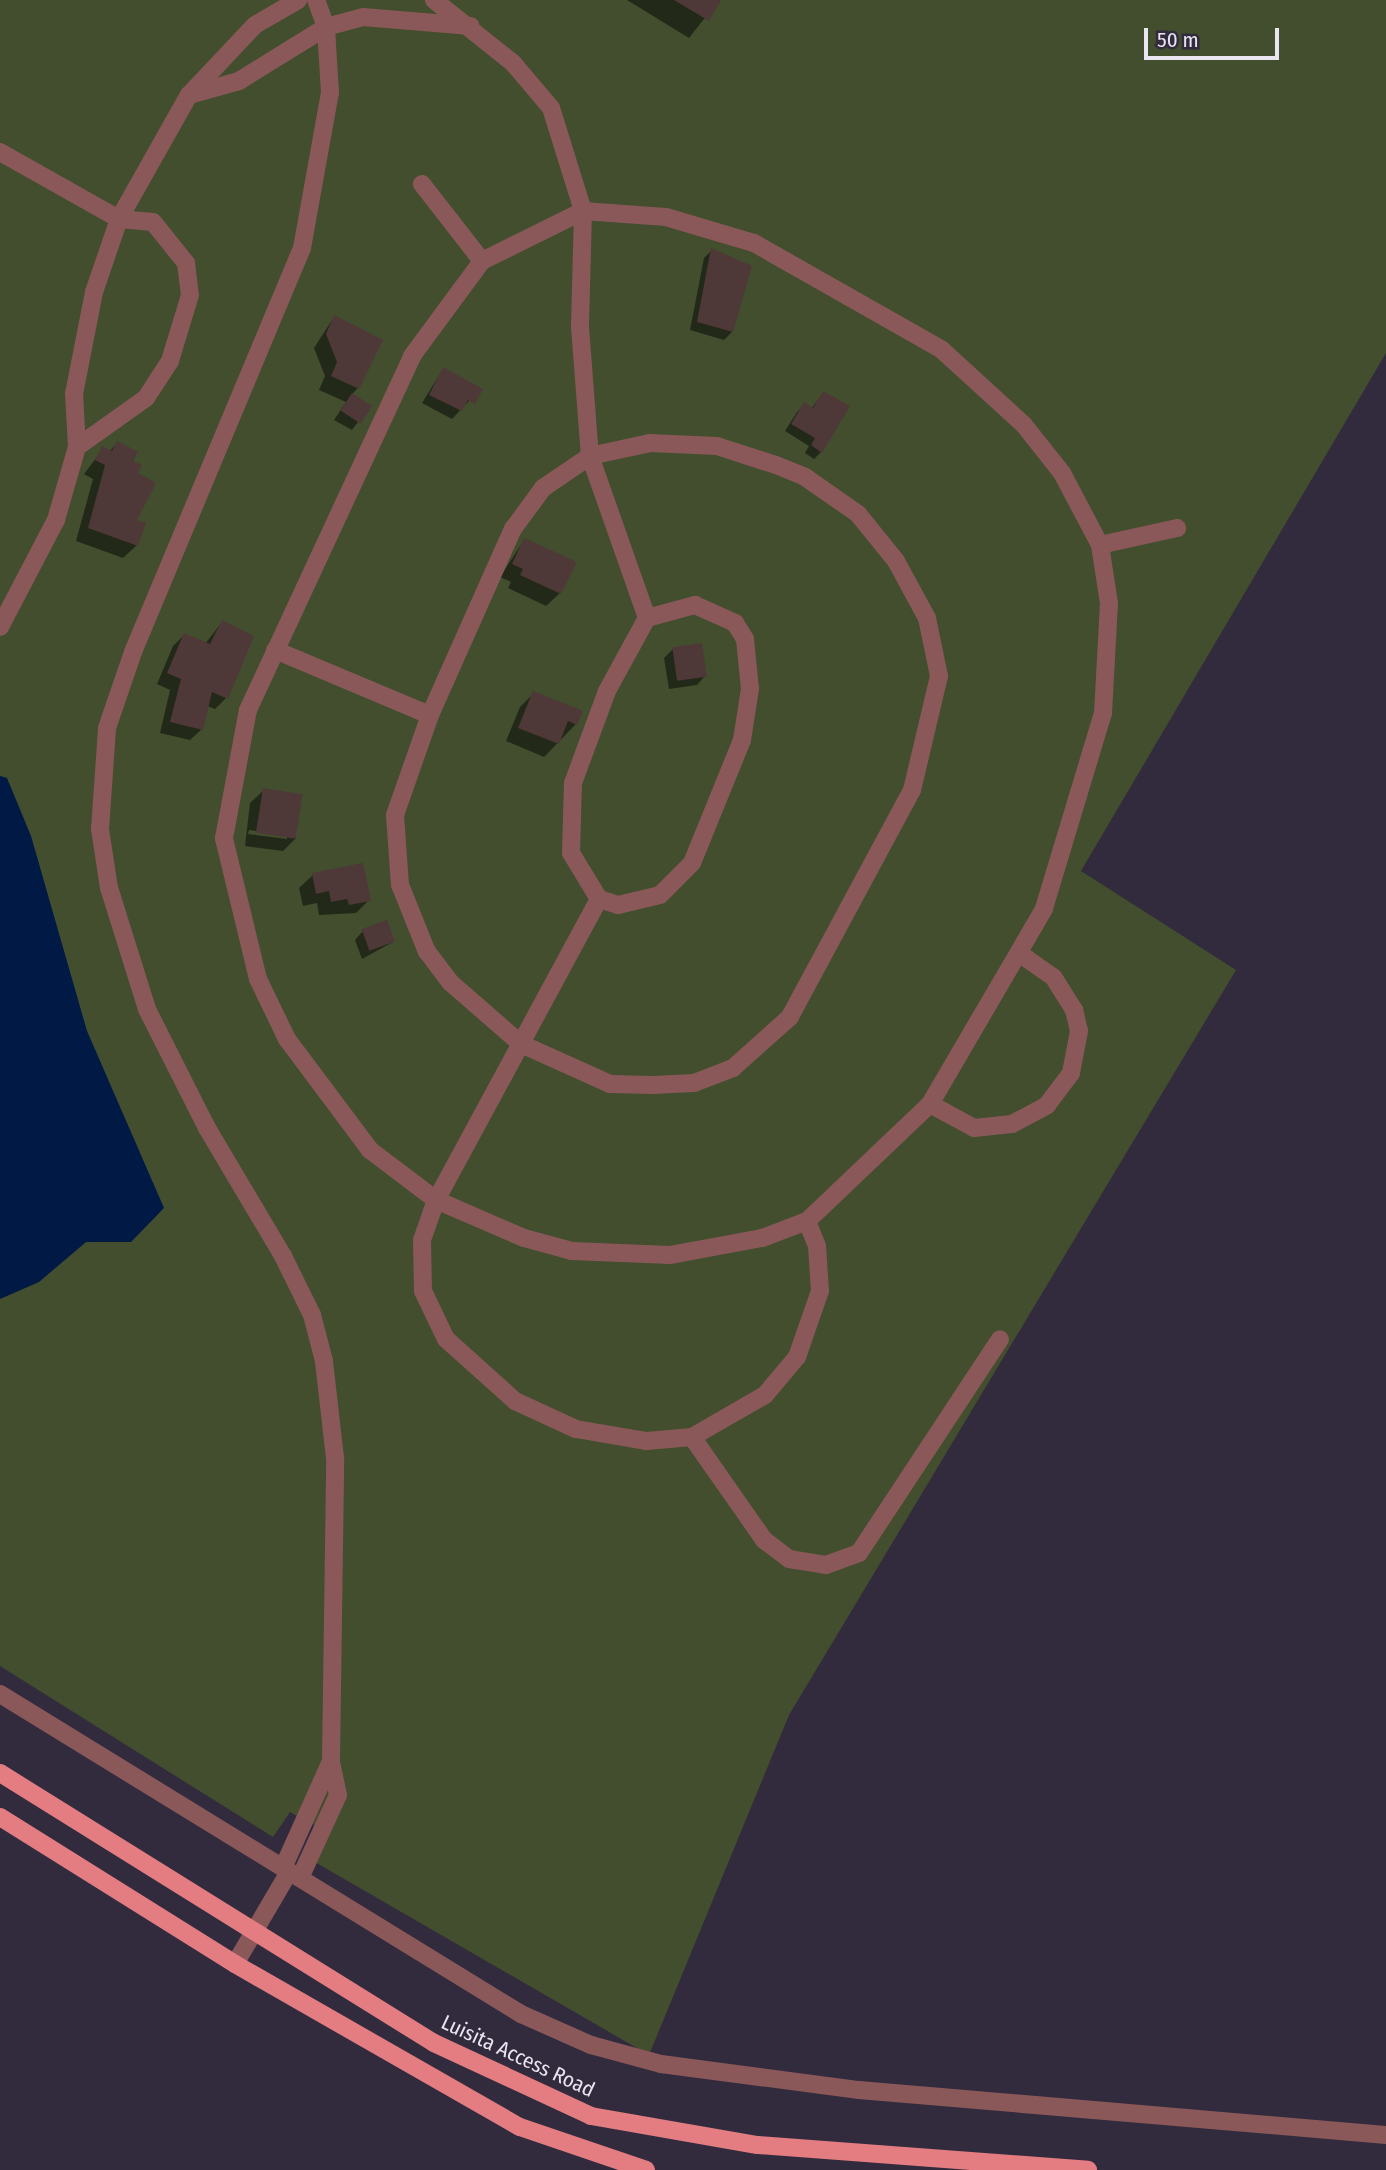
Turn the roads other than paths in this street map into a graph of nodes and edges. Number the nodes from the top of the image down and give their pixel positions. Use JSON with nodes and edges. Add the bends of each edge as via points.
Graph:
{"nodes":[{"id":1,"x":298,"y":0,"type":"edge"},
{"id":2,"x":316,"y":0,"type":"edge"},
{"id":3,"x":434,"y":0,"type":"edge"},
{"id":4,"x":471,"y":26,"type":"junction"},
{"id":5,"x":326,"y":27,"type":"junction"},
{"id":6,"x":189,"y":95,"type":"junction"},
{"id":7,"x":0,"y":152,"type":"edge"},
{"id":8,"x":422,"y":184,"type":"dead end"},
{"id":9,"x":583,"y":211,"type":"junction"},
{"id":10,"x":120,"y":219,"type":"junction"},
{"id":11,"x":482,"y":261,"type":"junction"},
{"id":12,"x":77,"y":447,"type":"junction"},
{"id":13,"x":590,"y":456,"type":"junction"},
{"id":14,"x":1177,"y":528,"type":"dead end"},
{"id":15,"x":1100,"y":545,"type":"junction"},
{"id":16,"x":647,"y":618,"type":"junction"},
{"id":17,"x":0,"y":627,"type":"edge"},
{"id":18,"x":275,"y":650,"type":"junction"},
{"id":19,"x":430,"y":715,"type":"junction"},
{"id":20,"x":599,"y":899,"type":"junction"},
{"id":21,"x":1022,"y":955,"type":"junction"},
{"id":22,"x":521,"y":1044,"type":"junction"},
{"id":23,"x":930,"y":1104,"type":"junction"},
{"id":24,"x":436,"y":1200,"type":"junction"},
{"id":25,"x":807,"y":1220,"type":"junction"},
{"id":26,"x":1000,"y":1339,"type":"dead end"},
{"id":27,"x":692,"y":1437,"type":"junction"},
{"id":28,"x":0,"y":1695,"type":"edge"},
{"id":29,"x":0,"y":1773,"type":"edge"},
{"id":30,"x":0,"y":1816,"type":"edge"},
{"id":31,"x":291,"y":1873,"type":"junction"},
{"id":32,"x":253,"y":1931,"type":"junction"},
{"id":33,"x":235,"y":1964,"type":"junction"},
{"id":34,"x":1386,"y":2135,"type":"edge"},
{"id":35,"x":646,"y":2170,"type":"edge"},
{"id":36,"x":1088,"y":2170,"type":"edge"}],
"edges":[{"from":1,"to":6,"type":"street","via":[[256,25]]},
{"from":2,"to":5,"type":"street"},
{"from":3,"to":4,"type":"street"},
{"from":4,"to":5,"type":"street","via":[[363,17]]},
{"from":4,"to":9,"type":"street","via":[[551,108]]},
{"from":5,"to":6,"type":"street","via":[[239,81]]},
{"from":5,"to":31,"type":"street","via":[[331,93],[302,248],[133,652],[107,728],[100,829],[108,888],[147,1009],[207,1128],[283,1256],[312,1315],[324,1361],[335,1458],[331,1761],[338,1795]]},
{"from":6,"to":10,"type":"street"},
{"from":7,"to":10,"type":"street"},
{"from":8,"to":11,"type":"street"},
{"from":9,"to":11,"type":"street"},
{"from":9,"to":13,"type":"street","via":[[580,327]]},
{"from":9,"to":15,"type":"street","via":[[711,228],[754,243],[942,350],[1024,425],[1062,473]]},
{"from":10,"to":12,"type":"street","via":[[93,292],[74,394]]},
{"from":10,"to":12,"type":"street","via":[[153,222],[174,240],[190,295],[170,361],[146,398]]},
{"from":11,"to":18,"type":"street","via":[[412,356]]},
{"from":12,"to":17,"type":"street","via":[[56,520]]},
{"from":13,"to":16,"type":"street"},
{"from":13,"to":19,"type":"street","via":[[543,488],[513,529]]},
{"from":13,"to":22,"type":"street","via":[[650,443],[717,446],[805,477],[831,493],[879,538],[927,618],[939,676],[936,705],[912,790],[874,869],[790,1017],[763,1046],[733,1068],[694,1083],[653,1085],[610,1084]]},
{"from":14,"to":15,"type":"street"},
{"from":15,"to":21,"type":"street","via":[[1109,603],[1103,713],[1060,861]]},
{"from":16,"to":20,"type":"street","via":[[594,721],[568,809],[570,853]]},
{"from":16,"to":20,"type":"street","via":[[695,606],[735,623],[745,639],[750,689],[742,740],[716,814],[676,883],[639,903]]},
{"from":18,"to":19,"type":"street"},
{"from":18,"to":24,"type":"street","via":[[248,710],[224,838],[247,943],[288,1040],[330,1100],[370,1150]]},
{"from":19,"to":22,"type":"street","via":[[395,815],[400,885],[427,951],[450,982]]},
{"from":20,"to":22,"type":"street"},
{"from":21,"to":23,"type":"street"},
{"from":21,"to":23,"type":"street","via":[[1053,977],[1074,1010],[1079,1031],[1071,1073],[1048,1105],[1013,1124],[974,1128]]},
{"from":22,"to":24,"type":"street"},
{"from":23,"to":25,"type":"street"},
{"from":24,"to":25,"type":"street","via":[[524,1238],[620,1256],[715,1250]]},
{"from":24,"to":27,"type":"street","via":[[422,1240],[423,1291],[431,1315],[463,1359],[515,1401],[576,1429],[648,1441]]},
{"from":25,"to":27,"type":"street","via":[[817,1246],[820,1291],[797,1357],[765,1395]]},
{"from":26,"to":27,"type":"street","via":[[859,1552],[826,1565],[789,1559],[764,1540]]},
{"from":28,"to":31,"type":"street"},
{"from":29,"to":32,"type":"main road","name":"Luisita Access Road"},
{"from":30,"to":33,"type":"main road"},
{"from":31,"to":32,"type":"street"},
{"from":31,"to":34,"type":"street","via":[[522,2014],[591,2045],[661,2064],[859,2090]]},
{"from":32,"to":33,"type":"street"},
{"from":32,"to":36,"type":"main road","name":"Luisita Access Road","via":[[434,2043],[591,2116],[758,2145]]},
{"from":33,"to":35,"type":"main road","via":[[520,2127]]}]}
